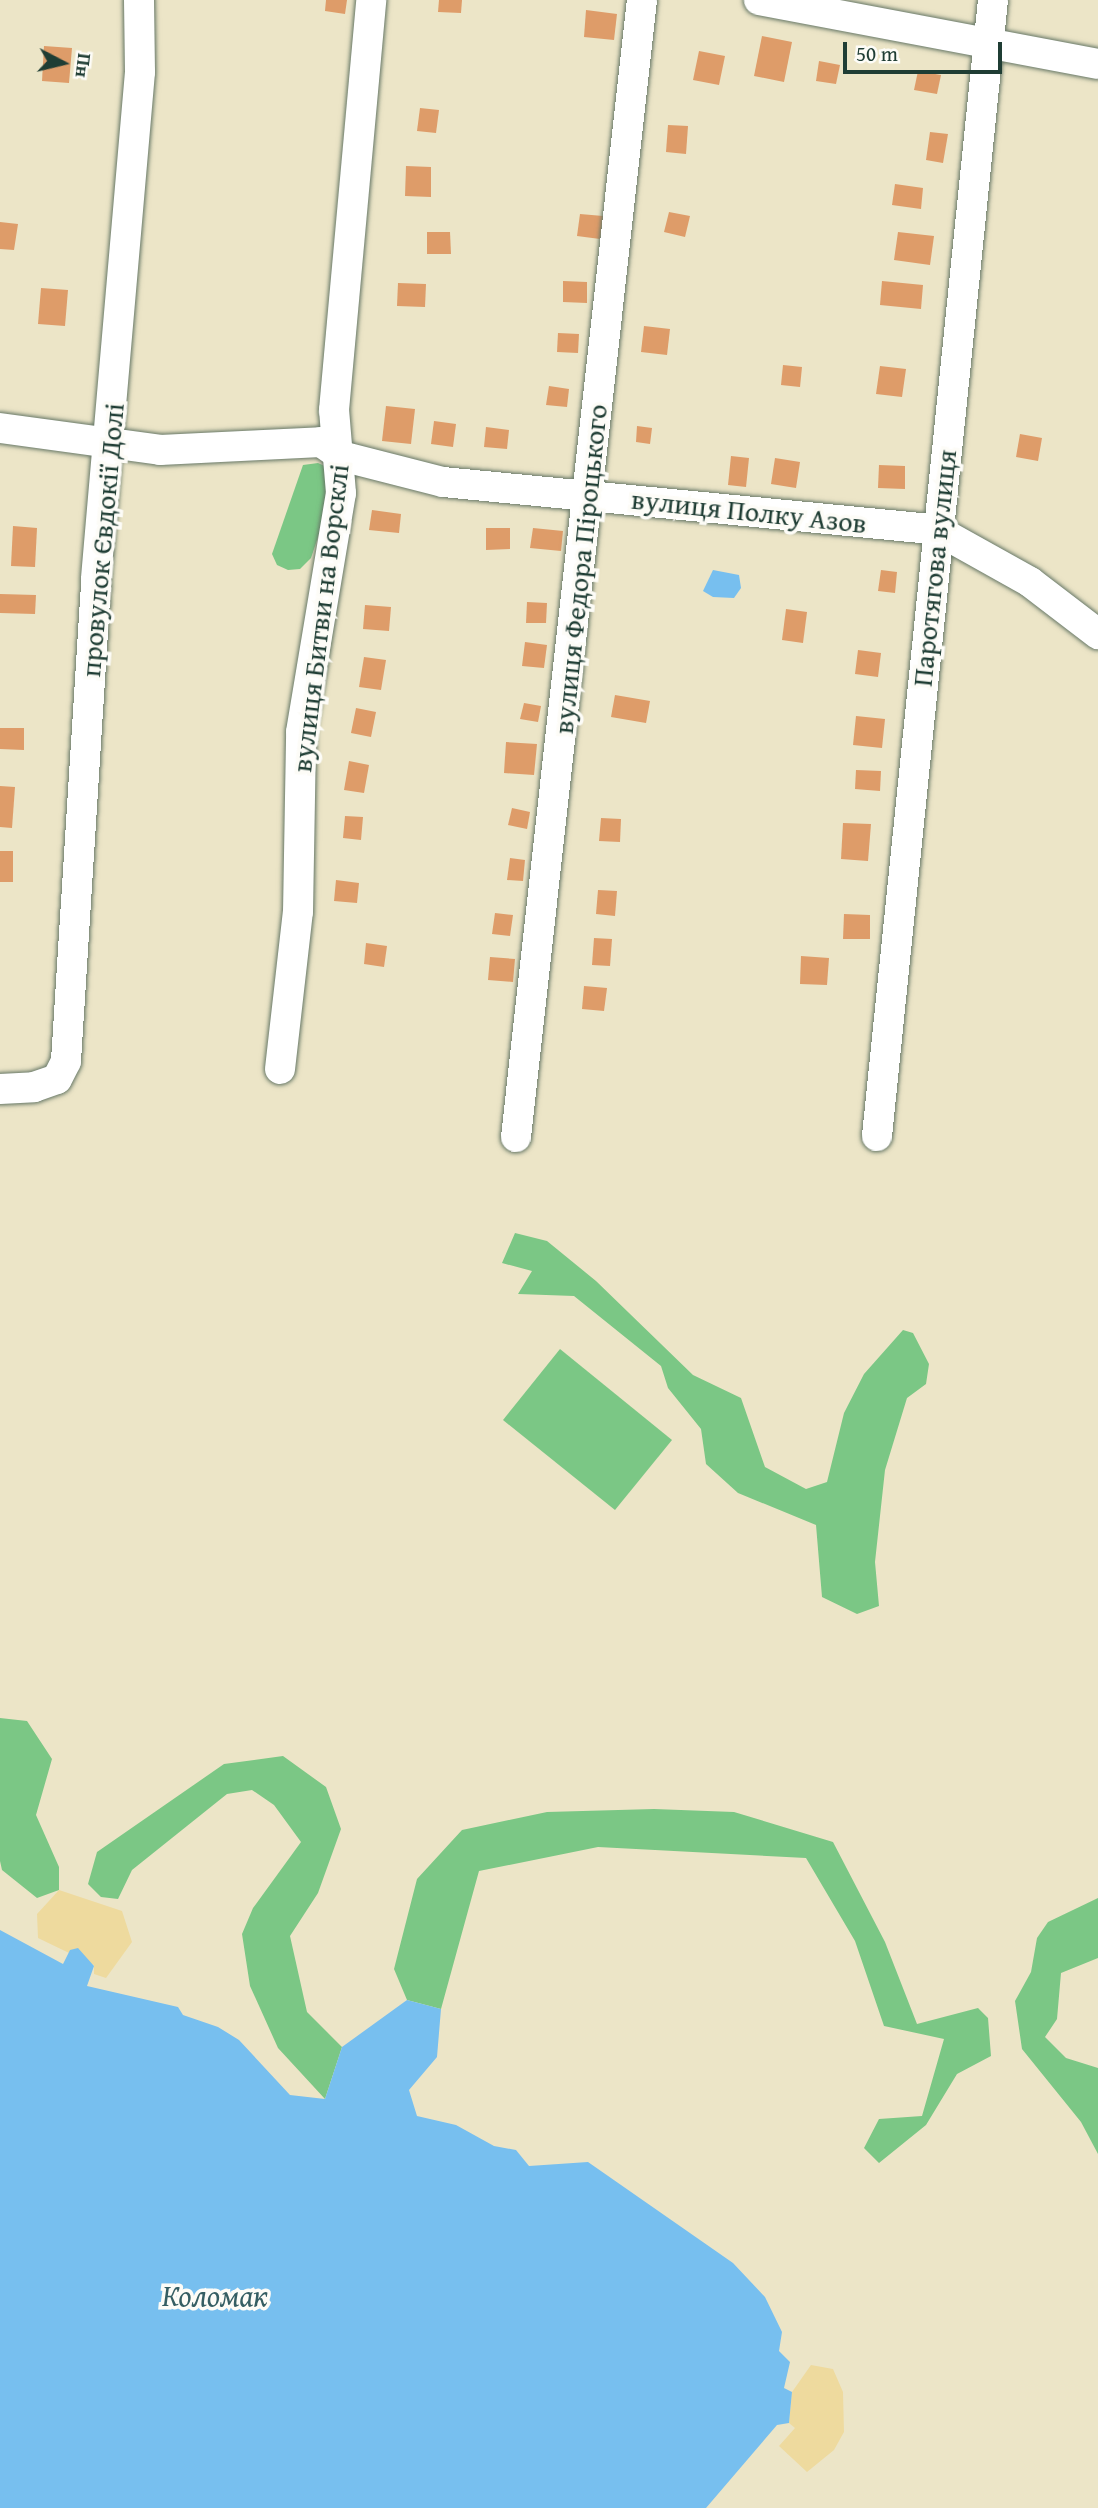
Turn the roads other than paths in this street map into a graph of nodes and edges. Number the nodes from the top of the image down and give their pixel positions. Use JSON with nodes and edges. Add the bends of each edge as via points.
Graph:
{"nodes":[{"id":1,"x":139,"y":0,"type":"edge"},
{"id":2,"x":371,"y":0,"type":"edge"},
{"id":3,"x":642,"y":0,"type":"edge"},
{"id":4,"x":759,"y":0,"type":"edge"},
{"id":5,"x":993,"y":0,"type":"edge"},
{"id":6,"x":986,"y":42,"type":"junction"},
{"id":7,"x":1098,"y":64,"type":"edge"},
{"id":8,"x":0,"y":428,"type":"edge"},
{"id":9,"x":110,"y":441,"type":"junction"},
{"id":10,"x":341,"y":456,"type":"junction"},
{"id":11,"x":589,"y":495,"type":"junction"},
{"id":12,"x":937,"y":530,"type":"junction"},
{"id":13,"x":1098,"y":634,"type":"edge"},
{"id":14,"x":280,"y":1069,"type":"dead end"},
{"id":15,"x":0,"y":1089,"type":"edge"},
{"id":16,"x":877,"y":1136,"type":"dead end"},
{"id":17,"x":516,"y":1137,"type":"dead end"}],
"edges":[{"from":1,"to":9,"type":"street","name":"провулок Євдокії Долі","via":[[140,72]]},
{"from":2,"to":10,"type":"street","name":"вулиця Битви на Ворсклі","via":[[334,410]]},
{"from":3,"to":11,"type":"street","name":"вулиця Федора Піроцького"},
{"from":4,"to":6,"type":"street"},
{"from":5,"to":6,"type":"street","name":"Паротягова вулиця"},
{"from":6,"to":7,"type":"street"},
{"from":6,"to":12,"type":"street","name":"Паротягова вулиця"},
{"from":8,"to":9,"type":"street","name":"вулиця Полку Азов"},
{"from":9,"to":10,"type":"street","name":"вулиця Полку Азов","via":[[160,450],[321,442]]},
{"from":9,"to":15,"type":"street","name":"провулок Євдокії Долі","via":[[65,1061],[57,1079],[34,1087]]},
{"from":10,"to":11,"type":"street","name":"вулиця Полку Азов","via":[[443,482]]},
{"from":10,"to":14,"type":"street","name":"вулиця Битви на Ворсклі","via":[[341,493],[301,732],[298,912]]},
{"from":11,"to":12,"type":"street","name":"вулиця Полку Азов"},
{"from":11,"to":17,"type":"street","name":"вулиця Федора Піроцького"},
{"from":12,"to":13,"type":"street","name":"вулиця Полку Азов","via":[[1030,582]]},
{"from":12,"to":16,"type":"street","name":"Паротягова вулиця"}]}
